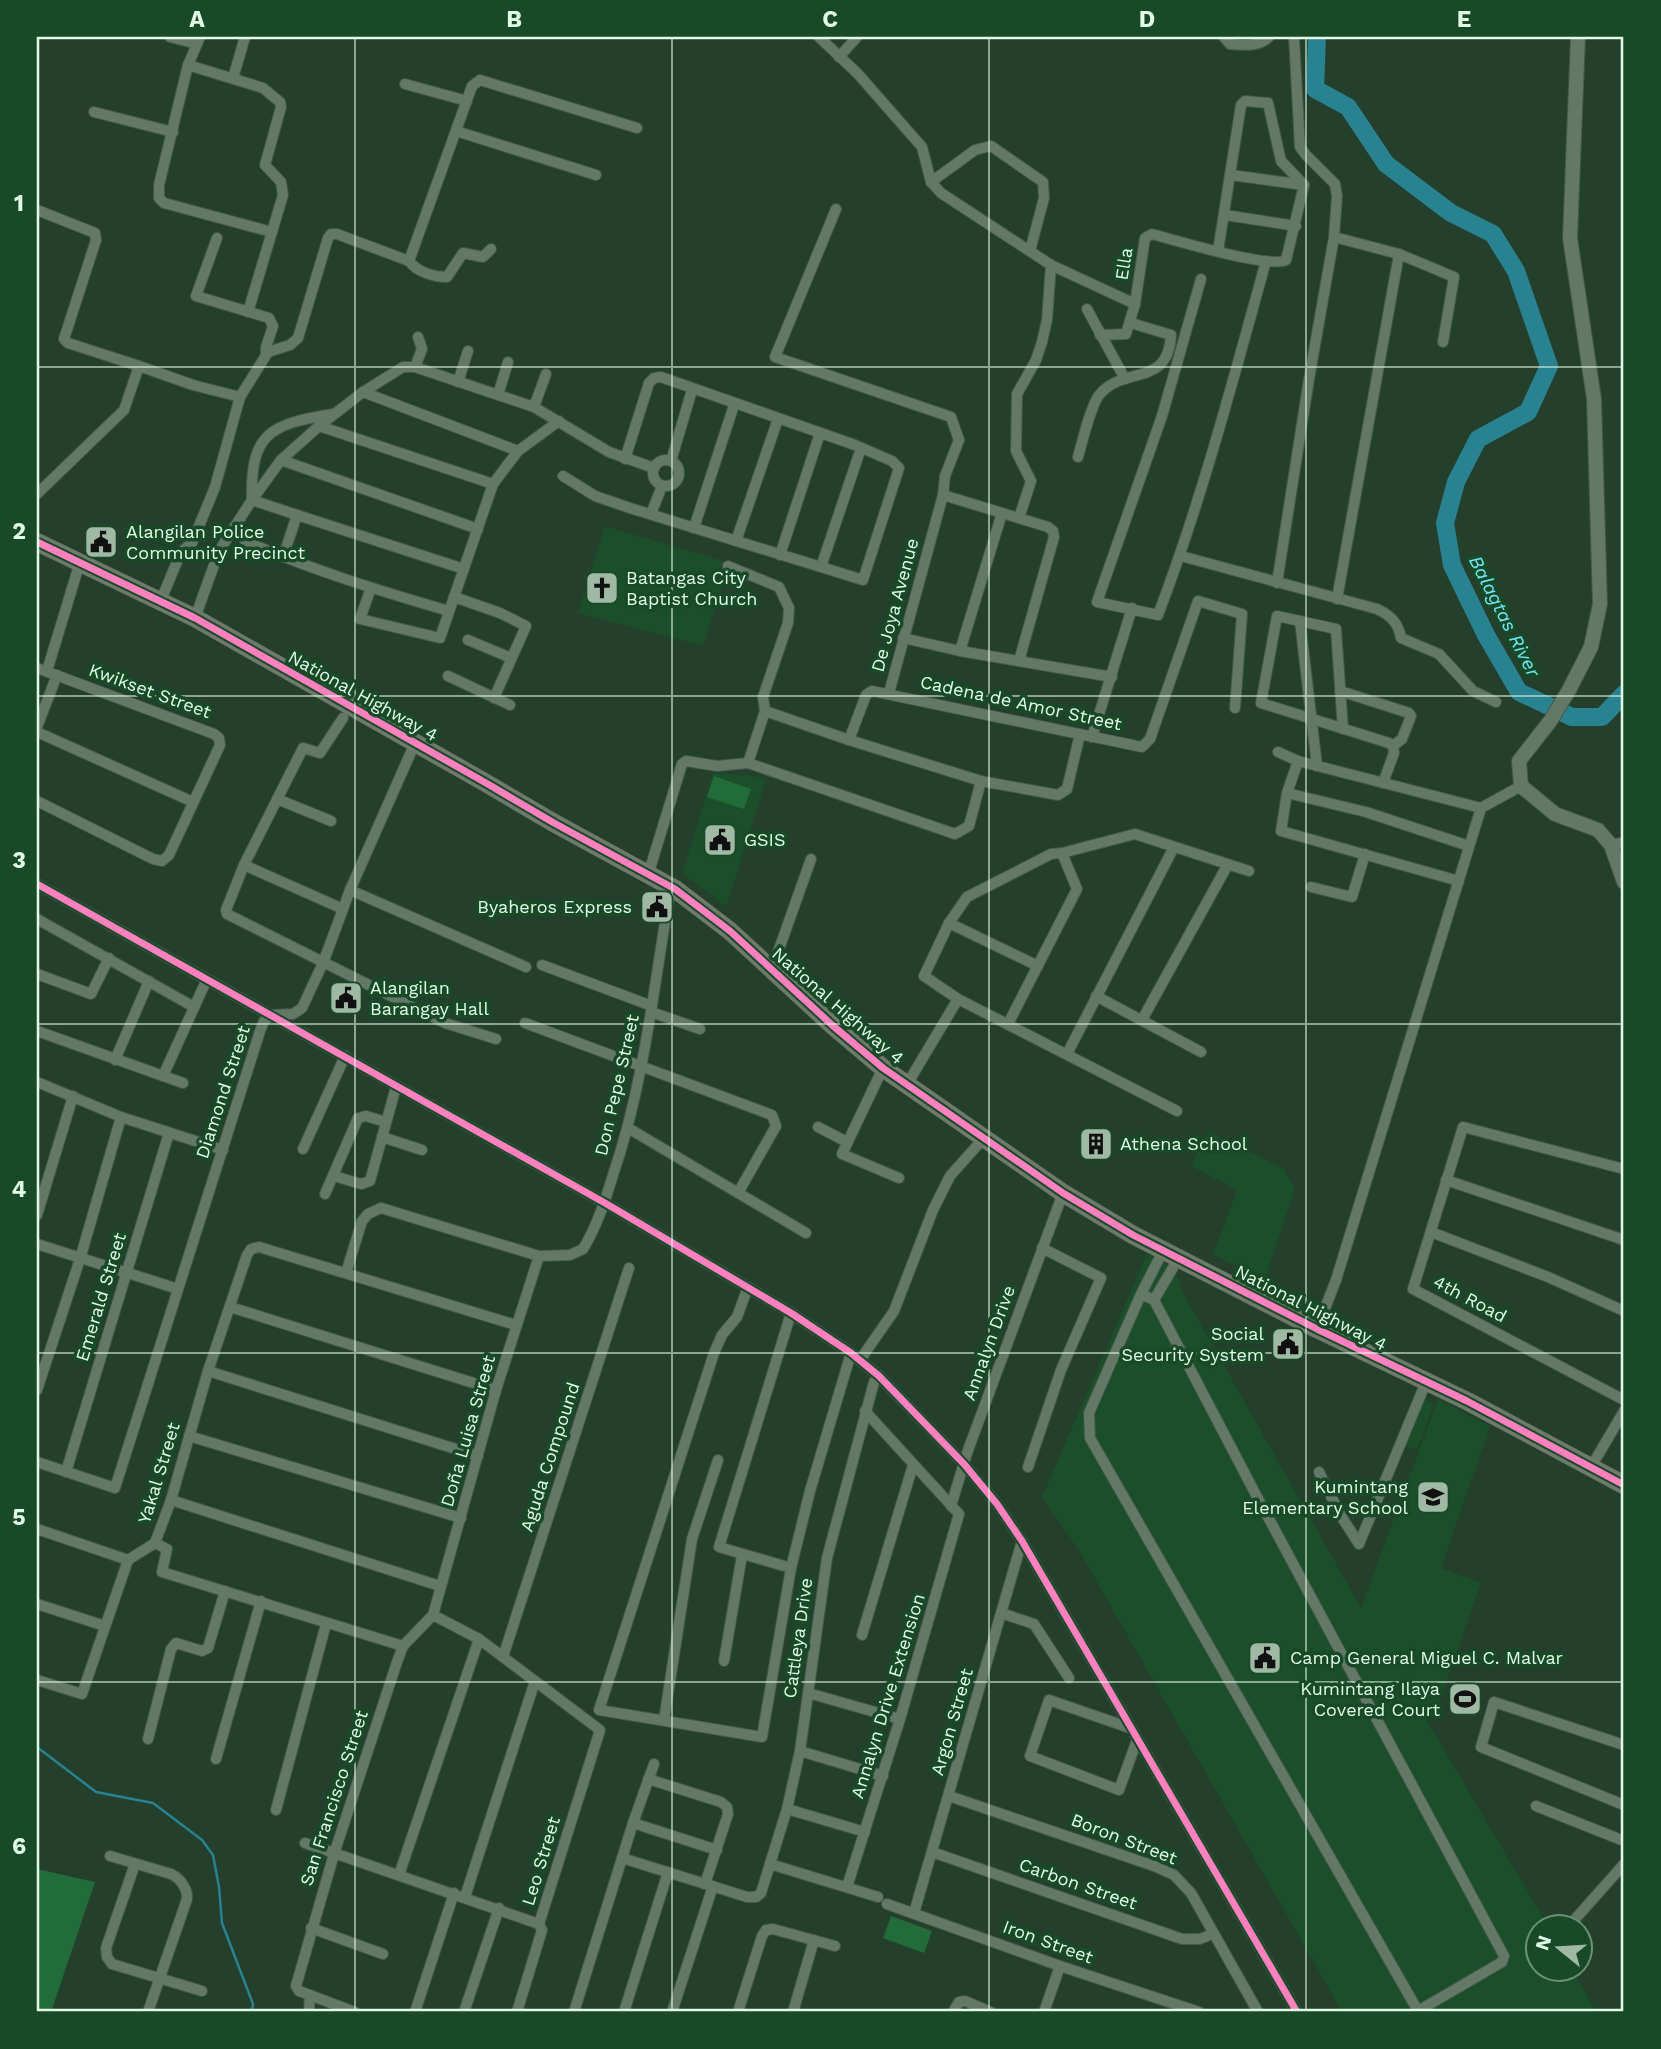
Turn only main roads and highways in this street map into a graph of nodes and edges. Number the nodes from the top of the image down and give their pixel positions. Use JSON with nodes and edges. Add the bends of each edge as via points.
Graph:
{"nodes":[{"id":1,"x":37,"y":542,"type":"edge"},
{"id":2,"x":1624,"y":1485,"type":"edge"}],
"edges":[{"from":1,"to":2,"type":"main road","name":"National Highway 4","via":[[195,618],[346,712],[415,743],[671,886],[716,918],[883,1068],[1063,1193],[1170,1255],[1467,1401]]}]}
